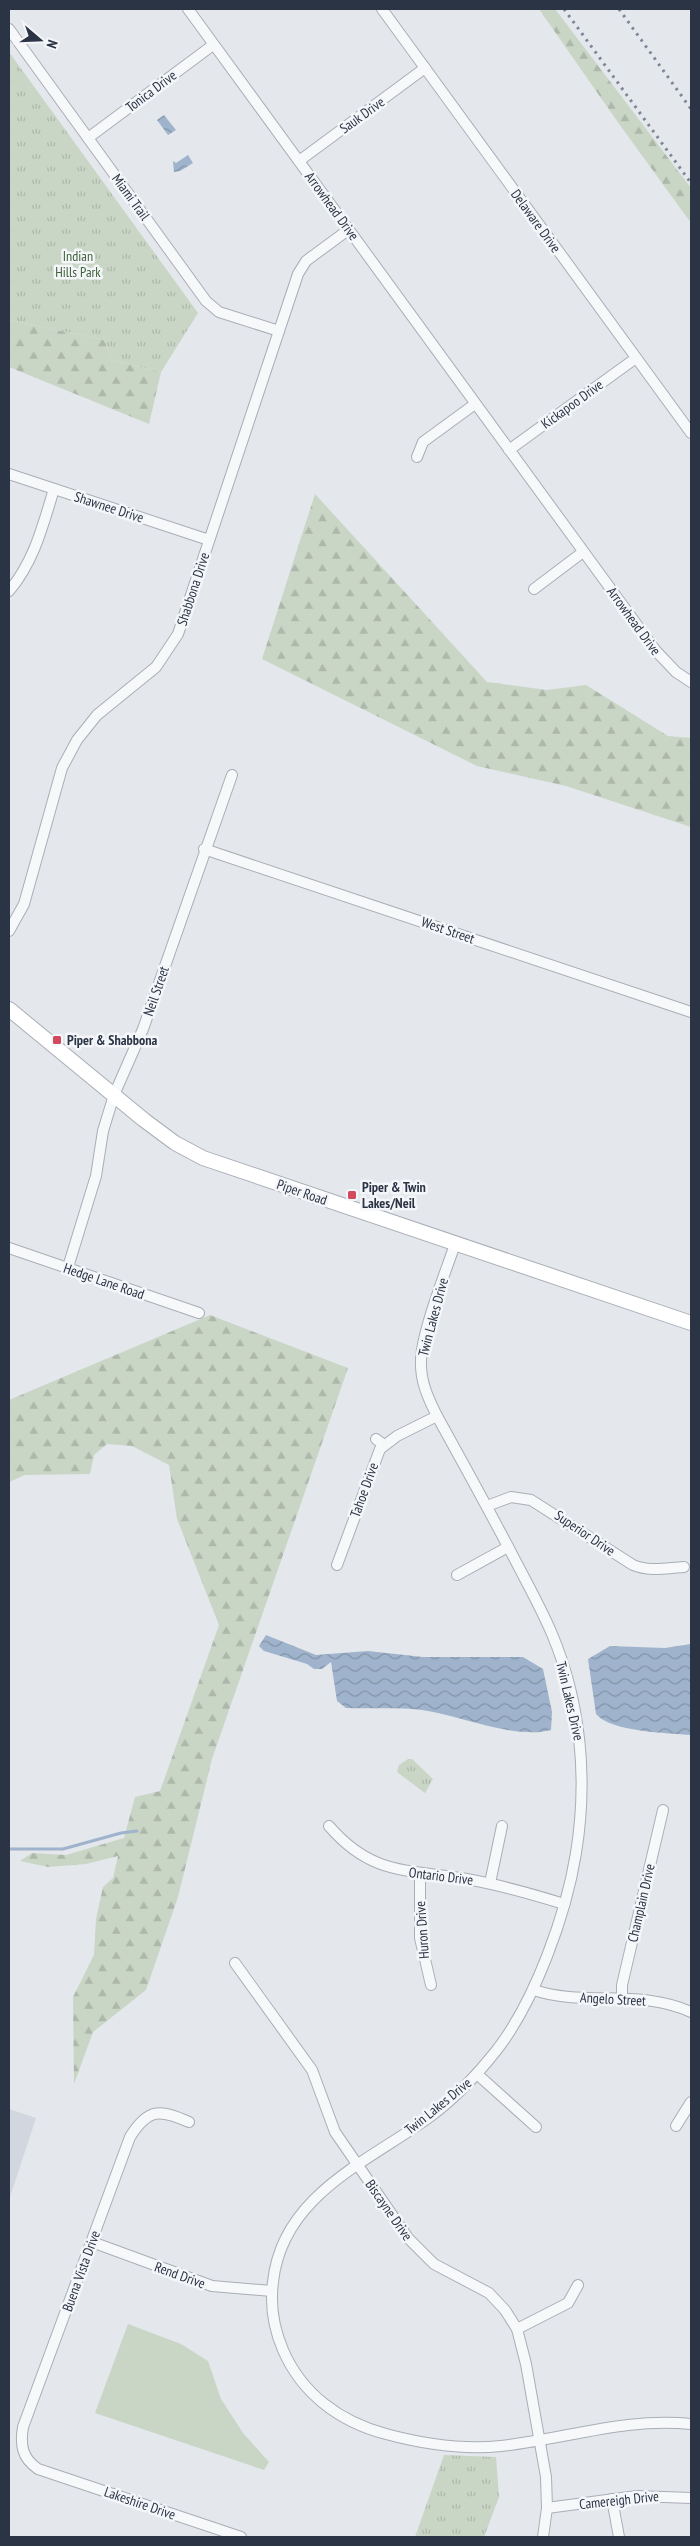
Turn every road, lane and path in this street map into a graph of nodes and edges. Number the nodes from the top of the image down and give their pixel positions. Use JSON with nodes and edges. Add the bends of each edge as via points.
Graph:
{"nodes":[{"id":1,"x":188,"y":9,"type":"edge"},
{"id":2,"x":382,"y":9,"type":"edge"},
{"id":3,"x":9,"y":29,"type":"edge"},
{"id":4,"x":213,"y":45,"type":"junction"},
{"id":5,"x":425,"y":68,"type":"junction"},
{"id":6,"x":88,"y":138,"type":"junction"},
{"id":7,"x":300,"y":161,"type":"junction"},
{"id":8,"x":348,"y":230,"type":"junction"},
{"id":9,"x":279,"y":331,"type":"junction"},
{"id":10,"x":636,"y":358,"type":"junction"},
{"id":11,"x":475,"y":404,"type":"junction"},
{"id":12,"x":691,"y":433,"type":"edge"},
{"id":13,"x":509,"y":450,"type":"junction"},
{"id":14,"x":417,"y":457,"type":"dead end"},
{"id":15,"x":9,"y":474,"type":"edge"},
{"id":16,"x":54,"y":489,"type":"junction"},
{"id":17,"x":209,"y":540,"type":"junction"},
{"id":18,"x":583,"y":552,"type":"junction"},
{"id":19,"x":534,"y":589,"type":"dead end"},
{"id":20,"x":9,"y":590,"type":"edge"},
{"id":21,"x":691,"y":682,"type":"edge"},
{"id":22,"x":232,"y":775,"type":"dead end"},
{"id":23,"x":204,"y":849,"type":"junction"},
{"id":24,"x":9,"y":931,"type":"edge"},
{"id":25,"x":9,"y":1009,"type":"edge"},
{"id":26,"x":691,"y":1012,"type":"edge"},
{"id":27,"x":114,"y":1096,"type":"junction"},
{"id":28,"x":455,"y":1244,"type":"junction"},
{"id":29,"x":9,"y":1248,"type":"edge"},
{"id":30,"x":68,"y":1267,"type":"junction"},
{"id":31,"x":199,"y":1313,"type":"dead end"},
{"id":32,"x":691,"y":1323,"type":"edge"},
{"id":33,"x":437,"y":1416,"type":"junction"},
{"id":34,"x":487,"y":1506,"type":"junction"},
{"id":35,"x":508,"y":1547,"type":"junction"},
{"id":36,"x":337,"y":1565,"type":"dead end"},
{"id":37,"x":684,"y":1567,"type":"dead end"},
{"id":38,"x":457,"y":1575,"type":"dead end"},
{"id":39,"x":663,"y":1810,"type":"dead end"},
{"id":40,"x":329,"y":1826,"type":"dead end"},
{"id":41,"x":502,"y":1826,"type":"dead end"},
{"id":42,"x":420,"y":1875,"type":"junction"},
{"id":43,"x":490,"y":1884,"type":"junction"},
{"id":44,"x":564,"y":1904,"type":"junction"},
{"id":45,"x":235,"y":1963,"type":"dead end"},
{"id":46,"x":431,"y":1985,"type":"dead end"},
{"id":47,"x":534,"y":1990,"type":"junction"},
{"id":48,"x":622,"y":1997,"type":"junction"},
{"id":49,"x":691,"y":2012,"type":"edge"},
{"id":50,"x":477,"y":2074,"type":"junction"},
{"id":51,"x":691,"y":2102,"type":"edge"},
{"id":52,"x":189,"y":2122,"type":"dead end"},
{"id":53,"x":676,"y":2126,"type":"dead end"},
{"id":54,"x":536,"y":2127,"type":"dead end"},
{"id":55,"x":358,"y":2166,"type":"junction"},
{"id":56,"x":92,"y":2242,"type":"junction"},
{"id":57,"x":578,"y":2285,"type":"dead end"},
{"id":58,"x":272,"y":2291,"type":"junction"},
{"id":59,"x":517,"y":2329,"type":"junction"},
{"id":60,"x":691,"y":2424,"type":"edge"},
{"id":61,"x":540,"y":2440,"type":"junction"},
{"id":62,"x":38,"y":2469,"type":"joint"},
{"id":63,"x":691,"y":2498,"type":"edge"},
{"id":64,"x":612,"y":2500,"type":"junction"},
{"id":65,"x":547,"y":2508,"type":"junction"},
{"id":66,"x":241,"y":2537,"type":"edge"},
{"id":67,"x":543,"y":2537,"type":"edge"},
{"id":68,"x":619,"y":2537,"type":"edge"}],
"edges":[{"from":1,"to":4,"type":"street","name":"Arrowhead Drive"},
{"from":2,"to":5,"type":"street","name":"Delaware Drive"},
{"from":3,"to":6,"type":"street","name":"Miami Trail"},
{"from":4,"to":6,"type":"street","name":"Tonica Drive"},
{"from":4,"to":7,"type":"street","name":"Arrowhead Drive"},
{"from":5,"to":7,"type":"street","name":"Sauk Drive"},
{"from":5,"to":10,"type":"street","name":"Delaware Drive"},
{"from":6,"to":9,"type":"street","name":"Miami Trail","via":[[206,301],[219,312]]},
{"from":7,"to":8,"type":"street","name":"Arrowhead Drive"},
{"from":8,"to":9,"type":"street","name":"Shabbona Drive","via":[[306,261],[298,274]]},
{"from":8,"to":11,"type":"street","name":"Arrowhead Drive"},
{"from":9,"to":17,"type":"street","name":"Shabbona Drive"},
{"from":10,"to":12,"type":"street","name":"Delaware Drive"},
{"from":10,"to":13,"type":"street","name":"Kickapoo Drive"},
{"from":11,"to":13,"type":"street","name":"Arrowhead Drive"},
{"from":11,"to":14,"type":"street","via":[[423,442]]},
{"from":13,"to":18,"type":"street","name":"Arrowhead Drive"},
{"from":15,"to":16,"type":"street","name":"Shawnee Drive"},
{"from":16,"to":17,"type":"street","name":"Shawnee Drive"},
{"from":16,"to":20,"type":"street","via":[[30,561]]},
{"from":17,"to":24,"type":"street","name":"Shabbona Drive","via":[[178,634],[170,648],[144,679],[97,715],[69,754],[24,904]]},
{"from":18,"to":19,"type":"street"},
{"from":18,"to":21,"type":"street","name":"Arrowhead Drive","via":[[662,659]]},
{"from":22,"to":23,"type":"street","name":"Neil Street"},
{"from":23,"to":26,"type":"street","name":"West Street"},
{"from":23,"to":27,"type":"street","name":"Neil Street","via":[[143,1029]]},
{"from":25,"to":27,"type":"street","name":"Piper Road"},
{"from":27,"to":28,"type":"street","name":"Piper Road","via":[[175,1143],[203,1158]]},
{"from":27,"to":30,"type":"street","name":"Neil Street","via":[[96,1176]]},
{"from":28,"to":32,"type":"street","name":"Piper Road"},
{"from":28,"to":33,"type":"street","name":"Twin Lakes Drive","via":[[421,1360],[424,1386]]},
{"from":29,"to":30,"type":"street","name":"Hedge Lane Road"},
{"from":30,"to":31,"type":"street","name":"Hedge Lane Road"},
{"from":33,"to":34,"type":"street","name":"Twin Lakes Drive"},
{"from":33,"to":36,"type":"street","name":"Tahoe Drive","via":[[380,1442]]},
{"from":34,"to":35,"type":"street","name":"Twin Lakes Drive"},
{"from":34,"to":37,"type":"street","name":"Superior Drive","via":[[511,1497],[532,1500],[643,1569]]},
{"from":35,"to":38,"type":"street"},
{"from":35,"to":44,"type":"street","name":"Twin Lakes Drive","via":[[551,1632],[566,1674],[580,1735],[582,1809],[577,1852]]},
{"from":39,"to":48,"type":"street","name":"Champlain Drive","via":[[622,1985]]},
{"from":40,"to":42,"type":"street","name":"Ontario Drive","via":[[342,1841],[366,1858]]},
{"from":41,"to":43,"type":"street"},
{"from":42,"to":43,"type":"street","name":"Ontario Drive"},
{"from":42,"to":46,"type":"street","name":"Huron Drive","via":[[420,1938]]},
{"from":43,"to":44,"type":"street","name":"Ontario Drive"},
{"from":44,"to":47,"type":"street","name":"Twin Lakes Drive"},
{"from":45,"to":55,"type":"street","name":"Biscayne Drive","via":[[312,2070],[335,2132]]},
{"from":47,"to":48,"type":"street","name":"Angelo Street","via":[[549,1995]]},
{"from":47,"to":50,"type":"street","name":"Twin Lakes Drive","via":[[511,2030]]},
{"from":48,"to":49,"type":"street","name":"Angelo Street","via":[[661,2002]]},
{"from":50,"to":54,"type":"street"},
{"from":50,"to":55,"type":"street","name":"Twin Lakes Drive","via":[[432,2115]]},
{"from":51,"to":53,"type":"street"},
{"from":52,"to":56,"type":"street","name":"Buena Vista Drive","via":[[162,2112],[152,2113],[142,2120],[130,2136]]},
{"from":55,"to":58,"type":"street","name":"Twin Lakes Drive","via":[[316,2195],[297,2218],[281,2246]]},
{"from":55,"to":59,"type":"street","name":"Biscayne Drive","via":[[420,2252],[450,2274],[489,2293]]},
{"from":56,"to":58,"type":"street","name":"Rend Drive","via":[[212,2286]]},
{"from":56,"to":62,"type":"street","name":"Buena Vista Drive","via":[[23,2427],[23,2452]]},
{"from":57,"to":59,"type":"street","via":[[568,2303]]},
{"from":58,"to":61,"type":"street","name":"Twin Lakes Drive","via":[[275,2322],[290,2365],[310,2392],[346,2419],[386,2434],[445,2446],[496,2446]]},
{"from":59,"to":61,"type":"street","name":"Biscayne Drive"},
{"from":60,"to":61,"type":"street","name":"Twin Lakes Drive","via":[[630,2424]]},
{"from":61,"to":65,"type":"street","name":"Biscayne Drive"},
{"from":62,"to":66,"type":"street","name":"Lakeshire Drive"},
{"from":63,"to":64,"type":"street","name":"Camereigh Drive","via":[[637,2496]]},
{"from":64,"to":65,"type":"street","name":"Camereigh Drive"},
{"from":64,"to":68,"type":"street"},
{"from":65,"to":67,"type":"street","name":"Biscayne Drive"}]}
